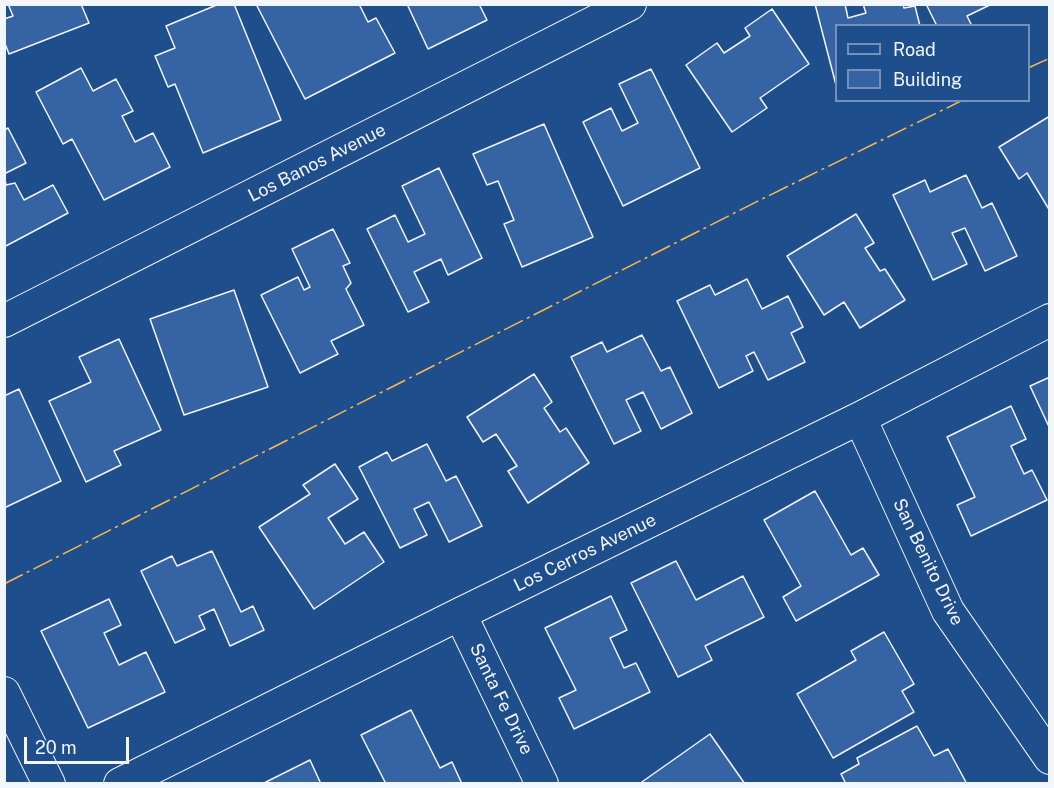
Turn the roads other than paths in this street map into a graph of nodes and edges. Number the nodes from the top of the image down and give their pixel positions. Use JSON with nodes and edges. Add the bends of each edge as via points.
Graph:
{"nodes":[{"id":1,"x":630,"y":4,"type":"edge"},
{"id":2,"x":1050,"y":320,"type":"edge"},
{"id":3,"x":4,"y":321,"type":"edge"},
{"id":4,"x":860,"y":418,"type":"junction"},
{"id":5,"x":460,"y":614,"type":"junction"},
{"id":6,"x":4,"y":693,"type":"edge"},
{"id":7,"x":1050,"y":758,"type":"edge"},
{"id":8,"x":49,"y":783,"type":"edge"},
{"id":9,"x":120,"y":783,"type":"edge"},
{"id":10,"x":543,"y":783,"type":"edge"}],
"edges":[{"from":1,"to":3,"type":"street","name":"Los Banos Avenue"},
{"from":2,"to":4,"type":"street","name":"Los Cerros Avenue"},
{"from":4,"to":5,"type":"street","name":"Los Cerros Avenue"},
{"from":4,"to":7,"type":"street","name":"San Benito Drive","via":[[948,611]]},
{"from":5,"to":9,"type":"street","name":"Los Cerros Avenue"},
{"from":5,"to":10,"type":"street","name":"Santa Fe Drive"},
{"from":6,"to":8,"type":"street"}]}
